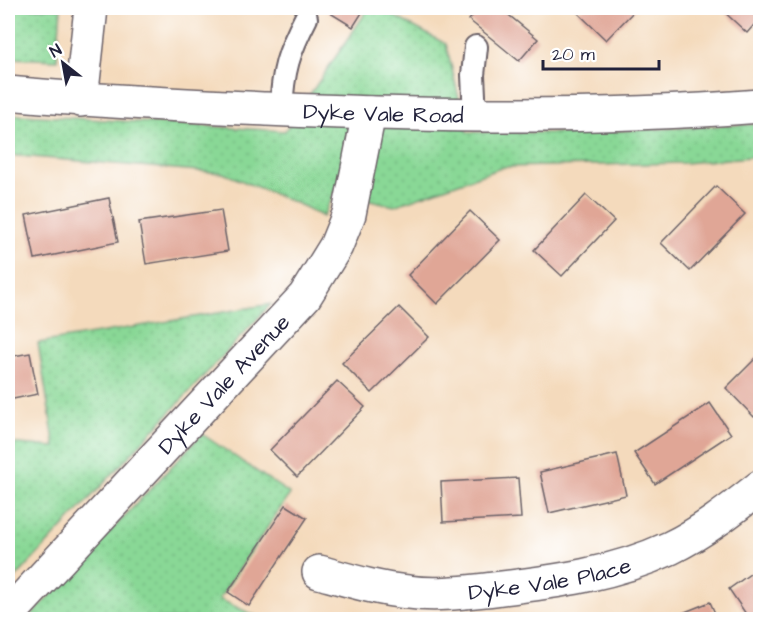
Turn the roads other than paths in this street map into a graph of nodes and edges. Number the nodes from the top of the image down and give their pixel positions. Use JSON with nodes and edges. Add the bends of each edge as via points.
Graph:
{"nodes":[{"id":1,"x":91,"y":8,"type":"edge"},
{"id":2,"x":306,"y":18,"type":"dead end"},
{"id":3,"x":476,"y":47,"type":"dead end"},
{"id":4,"x":8,"y":93,"type":"edge"},
{"id":5,"x":81,"y":100,"type":"junction"},
{"id":6,"x":760,"y":106,"type":"edge"},
{"id":7,"x":281,"y":109,"type":"junction"},
{"id":8,"x":369,"y":113,"type":"junction"},
{"id":9,"x":475,"y":116,"type":"junction"},
{"id":10,"x":760,"y":487,"type":"edge"},
{"id":11,"x":319,"y":572,"type":"dead end"},
{"id":12,"x":14,"y":596,"type":"edge"}],
"edges":[{"from":1,"to":5,"type":"street"},
{"from":2,"to":7,"type":"lane","via":[[289,52],[282,78]]},
{"from":3,"to":9,"type":"lane"},
{"from":4,"to":5,"type":"street","name":"Dyke Vale Road"},
{"from":5,"to":7,"type":"street","name":"Dyke Vale Road"},
{"from":6,"to":9,"type":"street","name":"Dyke Vale Road","via":[[565,117]]},
{"from":7,"to":8,"type":"street","name":"Dyke Vale Road"},
{"from":8,"to":9,"type":"street","name":"Dyke Vale Road"},
{"from":8,"to":12,"type":"street","name":"Dyke Vale Avenue","via":[[353,203],[336,246],[305,296]]},
{"from":10,"to":11,"type":"street","name":"Dyke Vale Place","via":[[711,525],[670,548],[621,568],[559,580],[452,593],[409,593]]}]}
